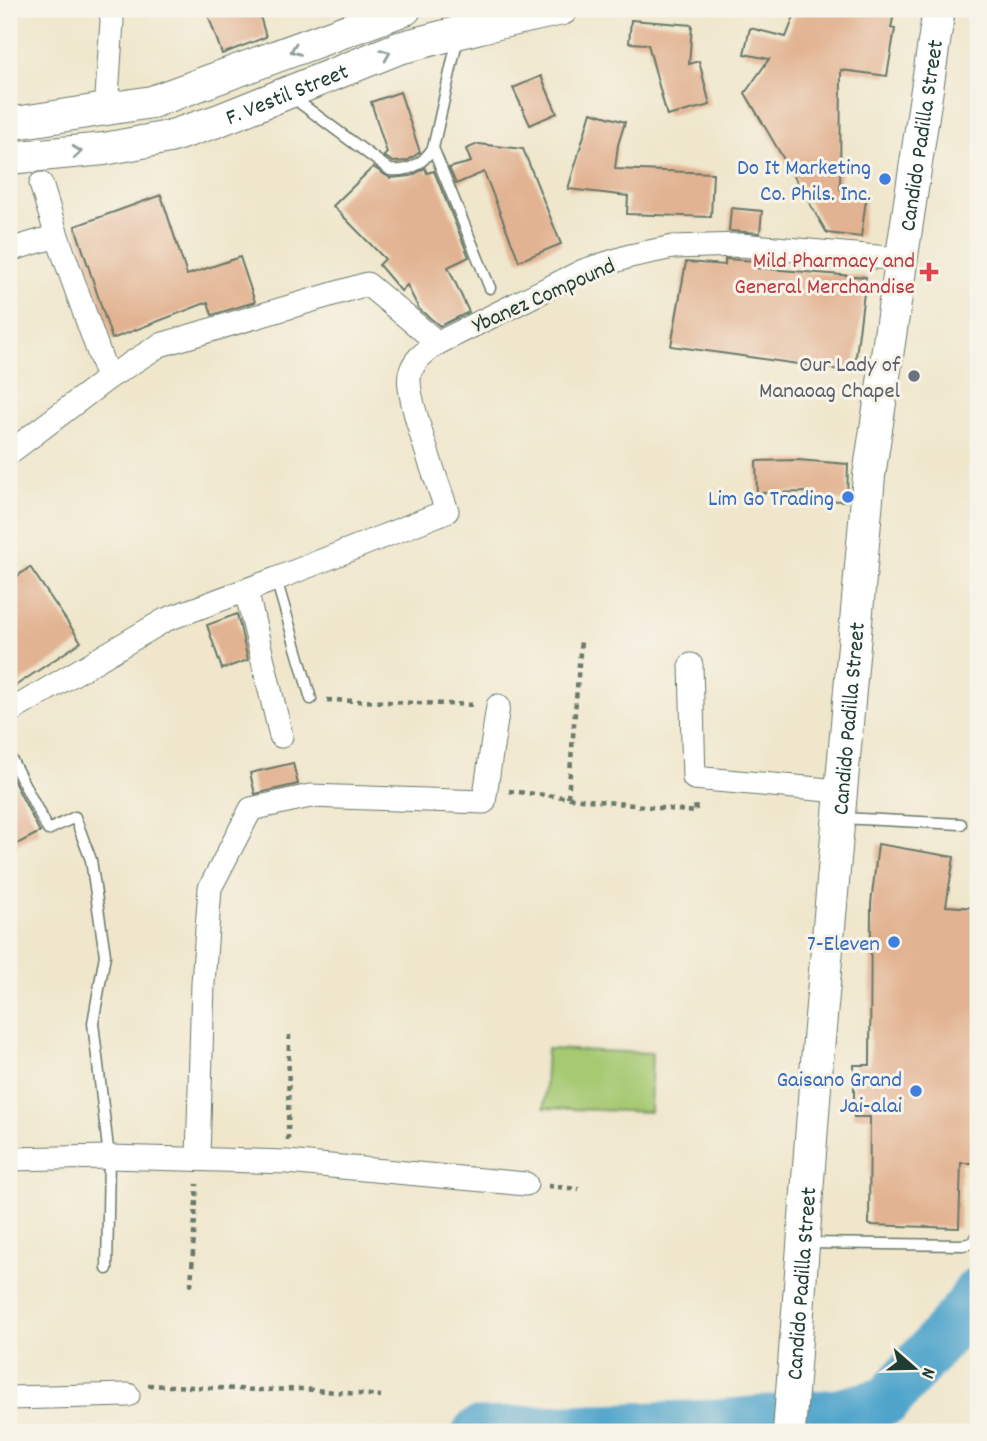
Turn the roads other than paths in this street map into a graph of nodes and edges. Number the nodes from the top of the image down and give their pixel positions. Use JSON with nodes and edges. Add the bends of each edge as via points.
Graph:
{"nodes":[{"id":1,"x":111,"y":9,"type":"edge"},
{"id":2,"x":405,"y":9,"type":"edge"},
{"id":3,"x":562,"y":9,"type":"edge"},
{"id":4,"x":939,"y":9,"type":"edge"},
{"id":5,"x":459,"y":33,"type":"junction"},
{"id":6,"x":287,"y":93,"type":"junction"},
{"id":7,"x":106,"y":111,"type":"junction"},
{"id":8,"x":9,"y":124,"type":"edge"},
{"id":9,"x":433,"y":148,"type":"junction"},
{"id":10,"x":9,"y":158,"type":"edge"},
{"id":11,"x":41,"y":184,"type":"dead end"},
{"id":12,"x":57,"y":236,"type":"junction"},
{"id":13,"x":9,"y":250,"type":"edge"},
{"id":14,"x":900,"y":258,"type":"junction"},
{"id":15,"x":490,"y":288,"type":"dead end"},
{"id":16,"x":438,"y":343,"type":"junction"},
{"id":17,"x":108,"y":378,"type":"junction"},
{"id":18,"x":9,"y":453,"type":"edge"},
{"id":19,"x":276,"y":579,"type":"junction"},
{"id":20,"x":246,"y":590,"type":"junction"},
{"id":21,"x":691,"y":665,"type":"dead end"},
{"id":22,"x":311,"y":699,"type":"road end"},
{"id":23,"x":498,"y":706,"type":"road end"},
{"id":24,"x":9,"y":712,"type":"edge"},
{"id":25,"x":281,"y":736,"type":"dead end"},
{"id":26,"x":9,"y":755,"type":"edge"},
{"id":27,"x":839,"y":804,"type":"junction"},
{"id":28,"x":961,"y":824,"type":"dead end"},
{"id":29,"x":109,"y":1157,"type":"junction"},
{"id":30,"x":9,"y":1159,"type":"edge"},
{"id":31,"x":198,"y":1159,"type":"junction"},
{"id":32,"x":526,"y":1184,"type":"dead end"},
{"id":33,"x":978,"y":1235,"type":"edge"},
{"id":34,"x":804,"y":1243,"type":"junction"},
{"id":35,"x":107,"y":1269,"type":"dead end"},
{"id":36,"x":128,"y":1395,"type":"road end"},
{"id":37,"x":9,"y":1398,"type":"edge"},
{"id":38,"x":789,"y":1432,"type":"edge"}],
"edges":[{"from":1,"to":7,"type":"street"},
{"from":2,"to":7,"type":"main road","name":"F. Vestil Street","one_way":true,"via":[[194,88]]},
{"from":3,"to":5,"type":"main road","name":"F. Vestil Street"},
{"from":4,"to":14,"type":"main road","name":"Candido Padilla Street"},
{"from":6,"to":5,"type":"main road","name":"F. Vestil Street","one_way":true,"via":[[399,48]]},
{"from":5,"to":9,"type":"lane"},
{"from":6,"to":9,"type":"lane","via":[[390,170],[402,171],[424,162]]},
{"from":10,"to":6,"type":"main road","name":"F. Vestil Street","one_way":true,"via":[[104,149],[169,136]]},
{"from":7,"to":8,"type":"main road","name":"F. Vestil Street"},
{"from":9,"to":15,"type":"lane"},
{"from":11,"to":12,"type":"street"},
{"from":12,"to":13,"type":"street"},
{"from":12,"to":17,"type":"street"},
{"from":14,"to":16,"type":"street","name":"Ybanez Compound","via":[[741,245],[673,247],[583,271]]},
{"from":14,"to":27,"type":"main road","name":"Candido Padilla Street","via":[[869,477]]},
{"from":16,"to":17,"type":"street","via":[[367,284],[160,345]]},
{"from":16,"to":19,"type":"street","name":"Ybanez Compound","via":[[417,358],[408,377],[446,511]]},
{"from":17,"to":18,"type":"street"},
{"from":19,"to":20,"type":"street"},
{"from":19,"to":22,"type":"lane"},
{"from":20,"to":24,"type":"street","via":[[165,620]]},
{"from":20,"to":25,"type":"street"},
{"from":21,"to":27,"type":"street","via":[[694,778]]},
{"from":23,"to":31,"type":"street","via":[[484,802],[310,796],[251,810],[210,888]]},
{"from":26,"to":29,"type":"lane","via":[[48,830],[75,817],[91,860],[105,955],[93,1023]]},
{"from":27,"to":28,"type":"lane"},
{"from":27,"to":34,"type":"main road","name":"Candido Padilla Street"},
{"from":29,"to":30,"type":"street"},
{"from":29,"to":31,"type":"street"},
{"from":29,"to":35,"type":"lane"},
{"from":31,"to":32,"type":"street","via":[[287,1162]]},
{"from":33,"to":34,"type":"lane","via":[[963,1245]]},
{"from":34,"to":38,"type":"main road","name":"Candido Padilla Street"},
{"from":36,"to":37,"type":"street"}]}
